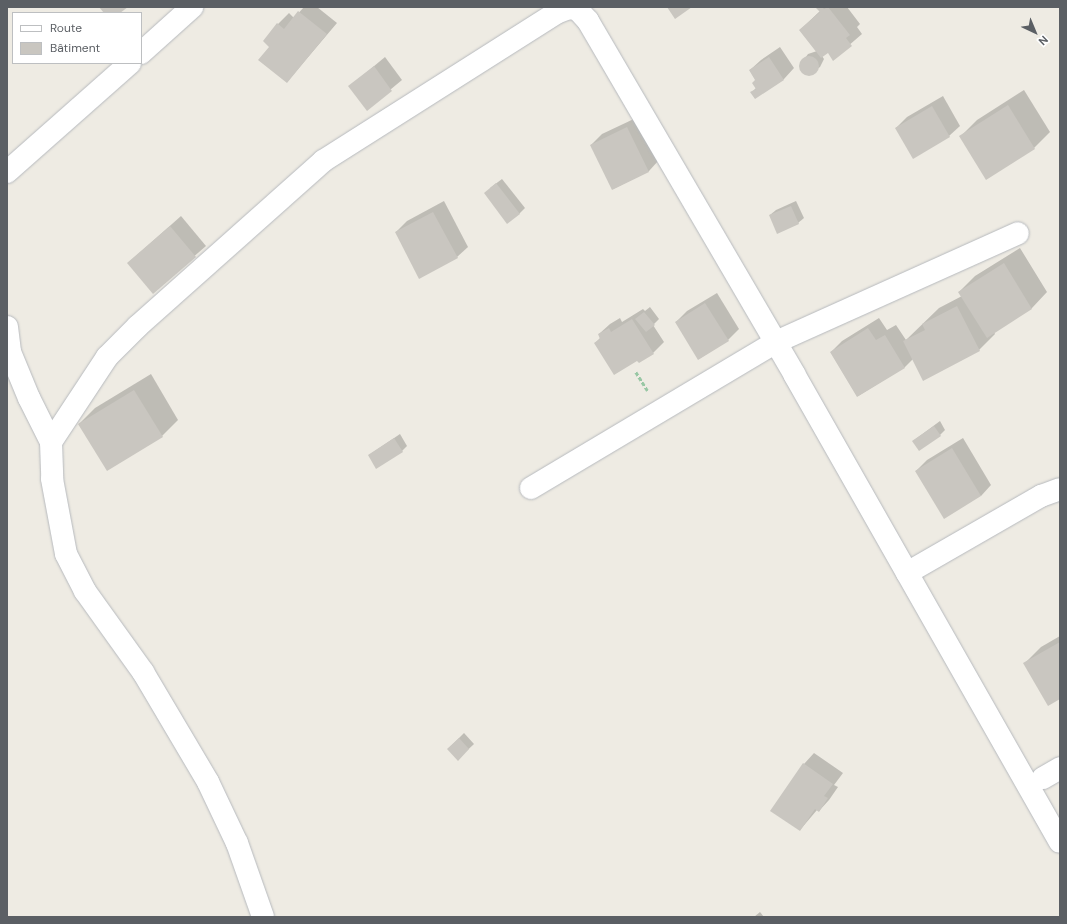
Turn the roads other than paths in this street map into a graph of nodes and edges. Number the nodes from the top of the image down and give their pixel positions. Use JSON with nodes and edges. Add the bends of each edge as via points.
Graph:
{"nodes":[{"id":1,"x":192,"y":7,"type":"edge"},
{"id":2,"x":578,"y":8,"type":"edge"},
{"id":3,"x":142,"y":52,"type":"edge"},
{"id":4,"x":129,"y":64,"type":"edge"},
{"id":5,"x":7,"y":172,"type":"edge"},
{"id":6,"x":1018,"y":233,"type":"dead end"},
{"id":7,"x":7,"y":327,"type":"edge"},
{"id":8,"x":776,"y":342,"type":"junction"},
{"id":9,"x":51,"y":442,"type":"junction"},
{"id":10,"x":531,"y":488,"type":"dead end"},
{"id":11,"x":1060,"y":489,"type":"edge"},
{"id":12,"x":907,"y":573,"type":"junction"},
{"id":13,"x":1060,"y":842,"type":"edge"},
{"id":14,"x":264,"y":917,"type":"edge"}],
"edges":[{"from":1,"to":3,"type":"street"},
{"from":2,"to":8,"type":"street","via":[[588,20]]},
{"from":2,"to":9,"type":"street","via":[[569,8],[556,14],[323,161],[138,326],[107,357]]},
{"from":4,"to":5,"type":"street"},
{"from":6,"to":8,"type":"street"},
{"from":7,"to":9,"type":"street","via":[[10,352]]},
{"from":8,"to":10,"type":"street"},
{"from":8,"to":12,"type":"street"},
{"from":9,"to":14,"type":"street","via":[[52,479],[66,554],[85,591],[143,672],[208,782],[237,843]]},
{"from":11,"to":12,"type":"street","via":[[1041,496]]},
{"from":12,"to":13,"type":"street"}]}
